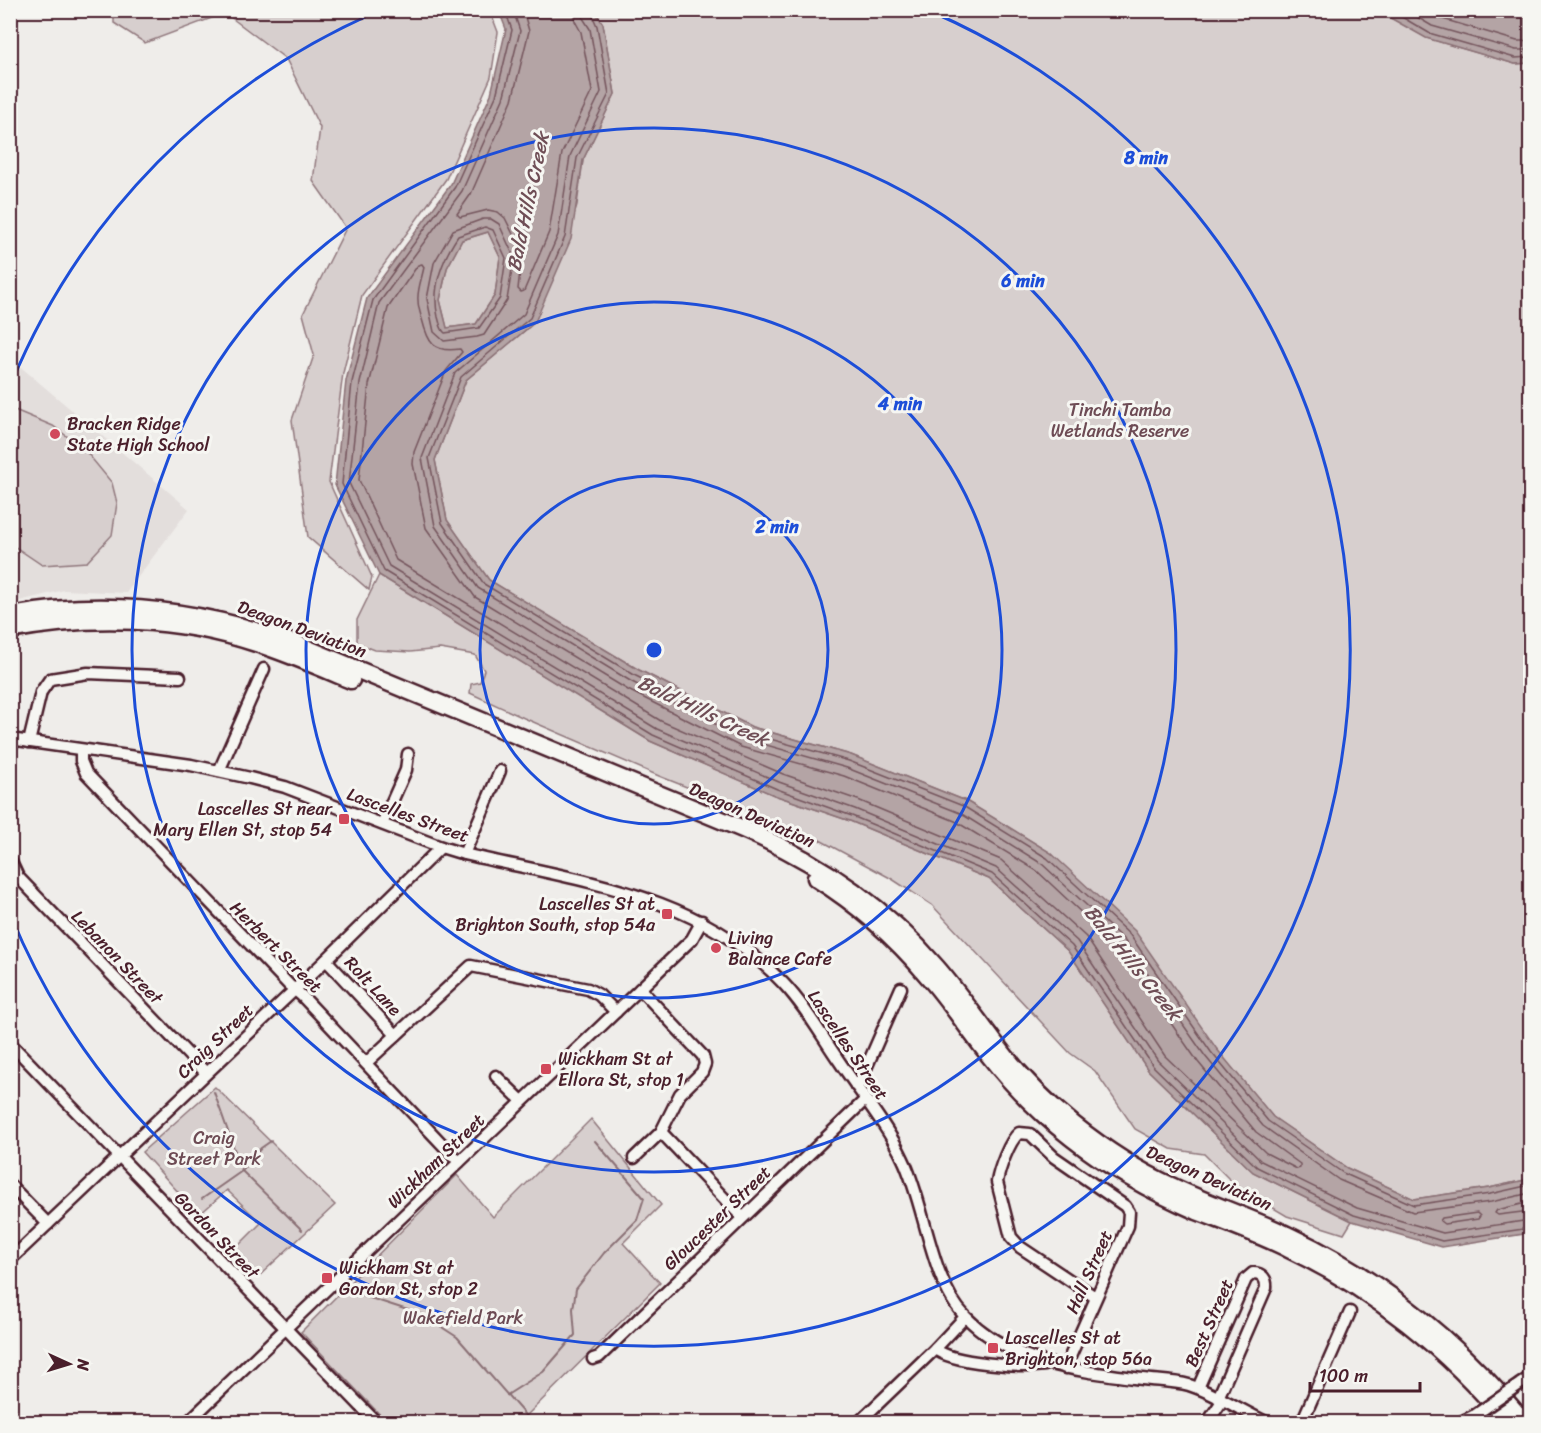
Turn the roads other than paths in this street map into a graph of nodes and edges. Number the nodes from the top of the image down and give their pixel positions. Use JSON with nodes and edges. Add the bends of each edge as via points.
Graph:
{"nodes":[{"id":1,"x":10,"y":616,"type":"edge"},
{"id":2,"x":10,"y":630,"type":"edge"},
{"id":3,"x":264,"y":669,"type":"dead end"},
{"id":4,"x":180,"y":677,"type":"dead end"},
{"id":5,"x":10,"y":739,"type":"edge"},
{"id":6,"x":29,"y":742,"type":"junction"},
{"id":7,"x":81,"y":750,"type":"junction"},
{"id":8,"x":408,"y":754,"type":"dead end"},
{"id":9,"x":219,"y":771,"type":"junction"},
{"id":10,"x":500,"y":771,"type":"dead end"},
{"id":11,"x":382,"y":824,"type":"junction"},
{"id":12,"x":441,"y":847,"type":"junction"},
{"id":13,"x":464,"y":854,"type":"junction"},
{"id":14,"x":10,"y":860,"type":"edge"},
{"id":15,"x":702,"y":921,"type":"junction"},
{"id":16,"x":326,"y":960,"type":"junction"},
{"id":17,"x":901,"y":988,"type":"dead end"},
{"id":18,"x":294,"y":989,"type":"junction"},
{"id":19,"x":640,"y":989,"type":"junction"},
{"id":20,"x":616,"y":1012,"type":"junction"},
{"id":21,"x":396,"y":1035,"type":"junction"},
{"id":22,"x":10,"y":1043,"type":"edge"},
{"id":23,"x":366,"y":1063,"type":"junction"},
{"id":24,"x":206,"y":1073,"type":"junction"},
{"id":25,"x":496,"y":1076,"type":"dead end"},
{"id":26,"x":856,"y":1086,"type":"junction"},
{"id":27,"x":865,"y":1100,"type":"junction"},
{"id":28,"x":522,"y":1101,"type":"junction"},
{"id":29,"x":661,"y":1132,"type":"junction"},
{"id":30,"x":119,"y":1155,"type":"junction"},
{"id":31,"x":634,"y":1158,"type":"dead end"},
{"id":32,"x":459,"y":1162,"type":"junction"},
{"id":33,"x":10,"y":1185,"type":"edge"},
{"id":34,"x":742,"y":1216,"type":"junction"},
{"id":35,"x":48,"y":1224,"type":"junction"},
{"id":36,"x":10,"y":1260,"type":"edge"},
{"id":37,"x":1095,"y":1297,"type":"junction"},
{"id":38,"x":1350,"y":1312,"type":"dead end"},
{"id":39,"x":965,"y":1317,"type":"junction"},
{"id":40,"x":285,"y":1329,"type":"junction"},
{"id":41,"x":935,"y":1349,"type":"junction"},
{"id":42,"x":593,"y":1359,"type":"dead end"},
{"id":43,"x":1051,"y":1364,"type":"junction"},
{"id":44,"x":1065,"y":1368,"type":"junction"},
{"id":45,"x":1530,"y":1377,"type":"edge"},
{"id":46,"x":1198,"y":1388,"type":"junction"},
{"id":47,"x":1220,"y":1400,"type":"junction"},
{"id":48,"x":10,"y":1415,"type":"edge"},
{"id":49,"x":16,"y":1422,"type":"edge"},
{"id":50,"x":188,"y":1422,"type":"edge"},
{"id":51,"x":376,"y":1422,"type":"edge"},
{"id":52,"x":859,"y":1422,"type":"edge"},
{"id":53,"x":1208,"y":1422,"type":"edge"},
{"id":54,"x":1266,"y":1422,"type":"edge"},
{"id":55,"x":1302,"y":1422,"type":"edge"},
{"id":56,"x":1461,"y":1422,"type":"edge"},
{"id":57,"x":1508,"y":1422,"type":"edge"},
{"id":58,"x":1524,"y":1422,"type":"edge"}],
"edges":[{"from":1,"to":58,"type":"highway","name":"Deagon Deviation","via":[[57,609],[129,607],[198,615],[250,628],[743,829],[802,857],[863,897],[910,938],[1010,1062],[1073,1124],[1152,1177],[1285,1234],[1352,1270],[1444,1339]]},
{"from":2,"to":57,"type":"highway","name":"Deagon Deviation","via":[[63,622],[137,621],[198,628],[256,642],[776,855],[840,894],[898,943],[1017,1088],[1072,1139],[1140,1183],[1291,1250],[1368,1295],[1440,1351]]},
{"from":3,"to":9,"type":"street"},
{"from":4,"to":6,"type":"street","via":[[88,673],[50,679],[41,692]]},
{"from":5,"to":6,"type":"street","name":"Lascelles Street"},
{"from":6,"to":7,"type":"street","name":"Lascelles Street"},
{"from":7,"to":9,"type":"street","name":"Lascelles Street"},
{"from":7,"to":18,"type":"street","name":"Herbert Street","via":[[86,773]]},
{"from":8,"to":11,"type":"street"},
{"from":9,"to":11,"type":"street","name":"Lascelles Street","via":[[285,787]]},
{"from":10,"to":13,"type":"street"},
{"from":11,"to":12,"type":"street","name":"Lascelles Street"},
{"from":12,"to":13,"type":"street","name":"Lascelles Street"},
{"from":12,"to":16,"type":"street","name":"Craig Street"},
{"from":13,"to":15,"type":"street","name":"Lascelles Street","via":[[625,892]]},
{"from":14,"to":24,"type":"street","name":"Lebanon Street","via":[[18,877]]},
{"from":15,"to":19,"type":"street","name":"Wickham Street","via":[[692,939]]},
{"from":15,"to":26,"type":"street","name":"Lascelles Street","via":[[742,947],[783,983]]},
{"from":16,"to":18,"type":"street","name":"Craig Street"},
{"from":16,"to":21,"type":"street","name":"Rolt Lane"},
{"from":17,"to":26,"type":"street"},
{"from":18,"to":23,"type":"street","name":"Herbert Street"},
{"from":18,"to":24,"type":"street","name":"Craig Street"},
{"from":19,"to":20,"type":"street","name":"Wickham Street"},
{"from":19,"to":29,"type":"street","via":[[709,1064],[680,1094]]},
{"from":20,"to":21,"type":"street","via":[[588,989],[471,966]]},
{"from":20,"to":28,"type":"street","name":"Wickham Street"},
{"from":21,"to":23,"type":"street"},
{"from":22,"to":30,"type":"street","name":"Gordon Street"},
{"from":23,"to":32,"type":"street","name":"Herbert Street"},
{"from":24,"to":30,"type":"street","name":"Craig Street"},
{"from":25,"to":28,"type":"street"},
{"from":26,"to":27,"type":"street","name":"Lascelles Street"},
{"from":27,"to":34,"type":"street","name":"Gloucester Street"},
{"from":27,"to":39,"type":"street","name":"Lascelles Street","via":[[906,1166],[947,1290]]},
{"from":28,"to":32,"type":"street","name":"Wickham Street"},
{"from":29,"to":31,"type":"street"},
{"from":29,"to":34,"type":"street"},
{"from":30,"to":35,"type":"street","name":"Craig Street"},
{"from":30,"to":40,"type":"street","name":"Gordon Street"},
{"from":32,"to":40,"type":"street","name":"Wickham Street"},
{"from":33,"to":35,"type":"street"},
{"from":34,"to":42,"type":"street","name":"Gloucester Street"},
{"from":35,"to":36,"type":"street","name":"Craig Street"},
{"from":37,"to":37,"type":"street","name":"Hall Street","via":[[1011,1237],[998,1173],[1013,1139],[1023,1132],[1129,1212],[1128,1226]]},
{"from":37,"to":44,"type":"street","name":"Hall Street"},
{"from":38,"to":55,"type":"street"},
{"from":39,"to":41,"type":"street"},
{"from":39,"to":43,"type":"street","name":"Lascelles Street","via":[[1020,1354]]},
{"from":40,"to":50,"type":"street","name":"Wickham Street"},
{"from":40,"to":51,"type":"street","name":"Gordon Street"},
{"from":41,"to":43,"type":"street","via":[[949,1357],[1028,1367]]},
{"from":41,"to":52,"type":"street"},
{"from":43,"to":44,"type":"street","name":"Lascelles Street"},
{"from":44,"to":46,"type":"street","name":"Lascelles Street"},
{"from":45,"to":56,"type":"street","bridge":true},
{"from":46,"to":47,"type":"street","name":"Lascelles Street"},
{"from":46,"to":47,"type":"street","name":"Best Street","via":[[1246,1279],[1253,1273],[1262,1275],[1266,1288]]},
{"from":47,"to":53,"type":"street"},
{"from":47,"to":54,"type":"street","name":"Lascelles Street"},
{"from":48,"to":49,"type":"street"}]}
